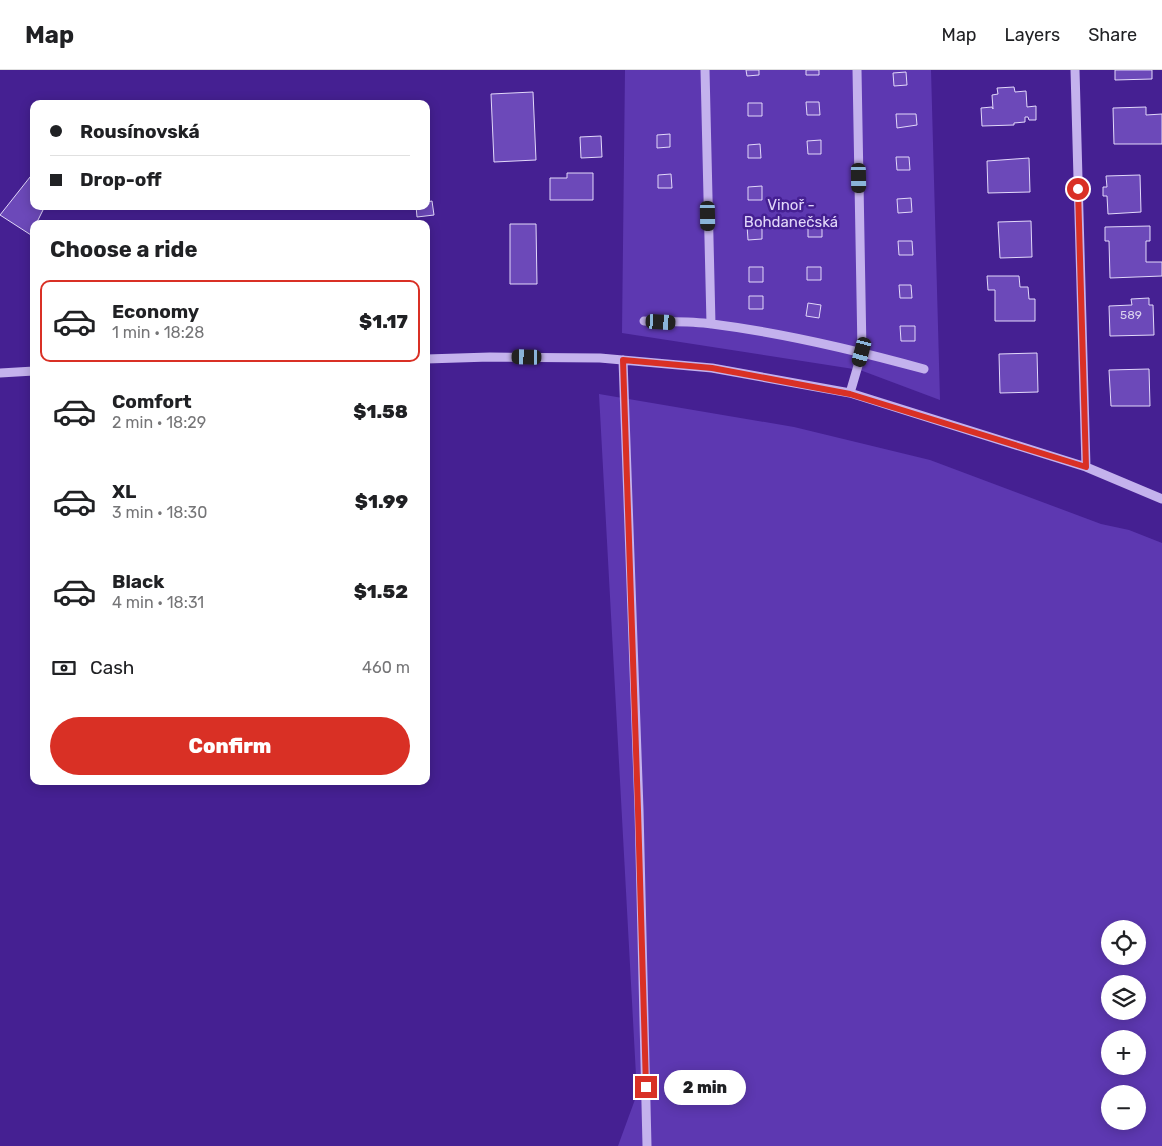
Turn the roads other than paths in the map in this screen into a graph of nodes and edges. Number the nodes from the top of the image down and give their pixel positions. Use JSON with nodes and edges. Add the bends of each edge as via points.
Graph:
{"nodes":[{"id":1,"x":705,"y":70,"type":"edge"},
{"id":2,"x":857,"y":70,"type":"edge"},
{"id":3,"x":1075,"y":70,"type":"edge"},
{"id":4,"x":644,"y":321,"type":"dead end"},
{"id":5,"x":711,"y":324,"type":"junction"},
{"id":6,"x":862,"y":352,"type":"junction"},
{"id":7,"x":430,"y":359,"type":"edge"},
{"id":8,"x":623,"y":360,"type":"junction"},
{"id":9,"x":924,"y":369,"type":"dead end"},
{"id":10,"x":0,"y":372,"type":"edge"},
{"id":11,"x":30,"y":372,"type":"edge"},
{"id":12,"x":850,"y":394,"type":"junction"},
{"id":13,"x":1086,"y":467,"type":"junction"},
{"id":14,"x":1162,"y":499,"type":"edge"},
{"id":15,"x":647,"y":1146,"type":"edge"}],
"edges":[{"from":1,"to":5,"type":"street"},
{"from":2,"to":6,"type":"street"},
{"from":3,"to":13,"type":"street"},
{"from":4,"to":5,"type":"street"},
{"from":5,"to":6,"type":"street"},
{"from":6,"to":9,"type":"street"},
{"from":6,"to":12,"type":"street"},
{"from":7,"to":8,"type":"street"},
{"from":8,"to":12,"type":"street","via":[[712,368]]},
{"from":8,"to":15,"type":"street"},
{"from":10,"to":11,"type":"street"},
{"from":12,"to":13,"type":"street"},
{"from":13,"to":14,"type":"street"}]}
